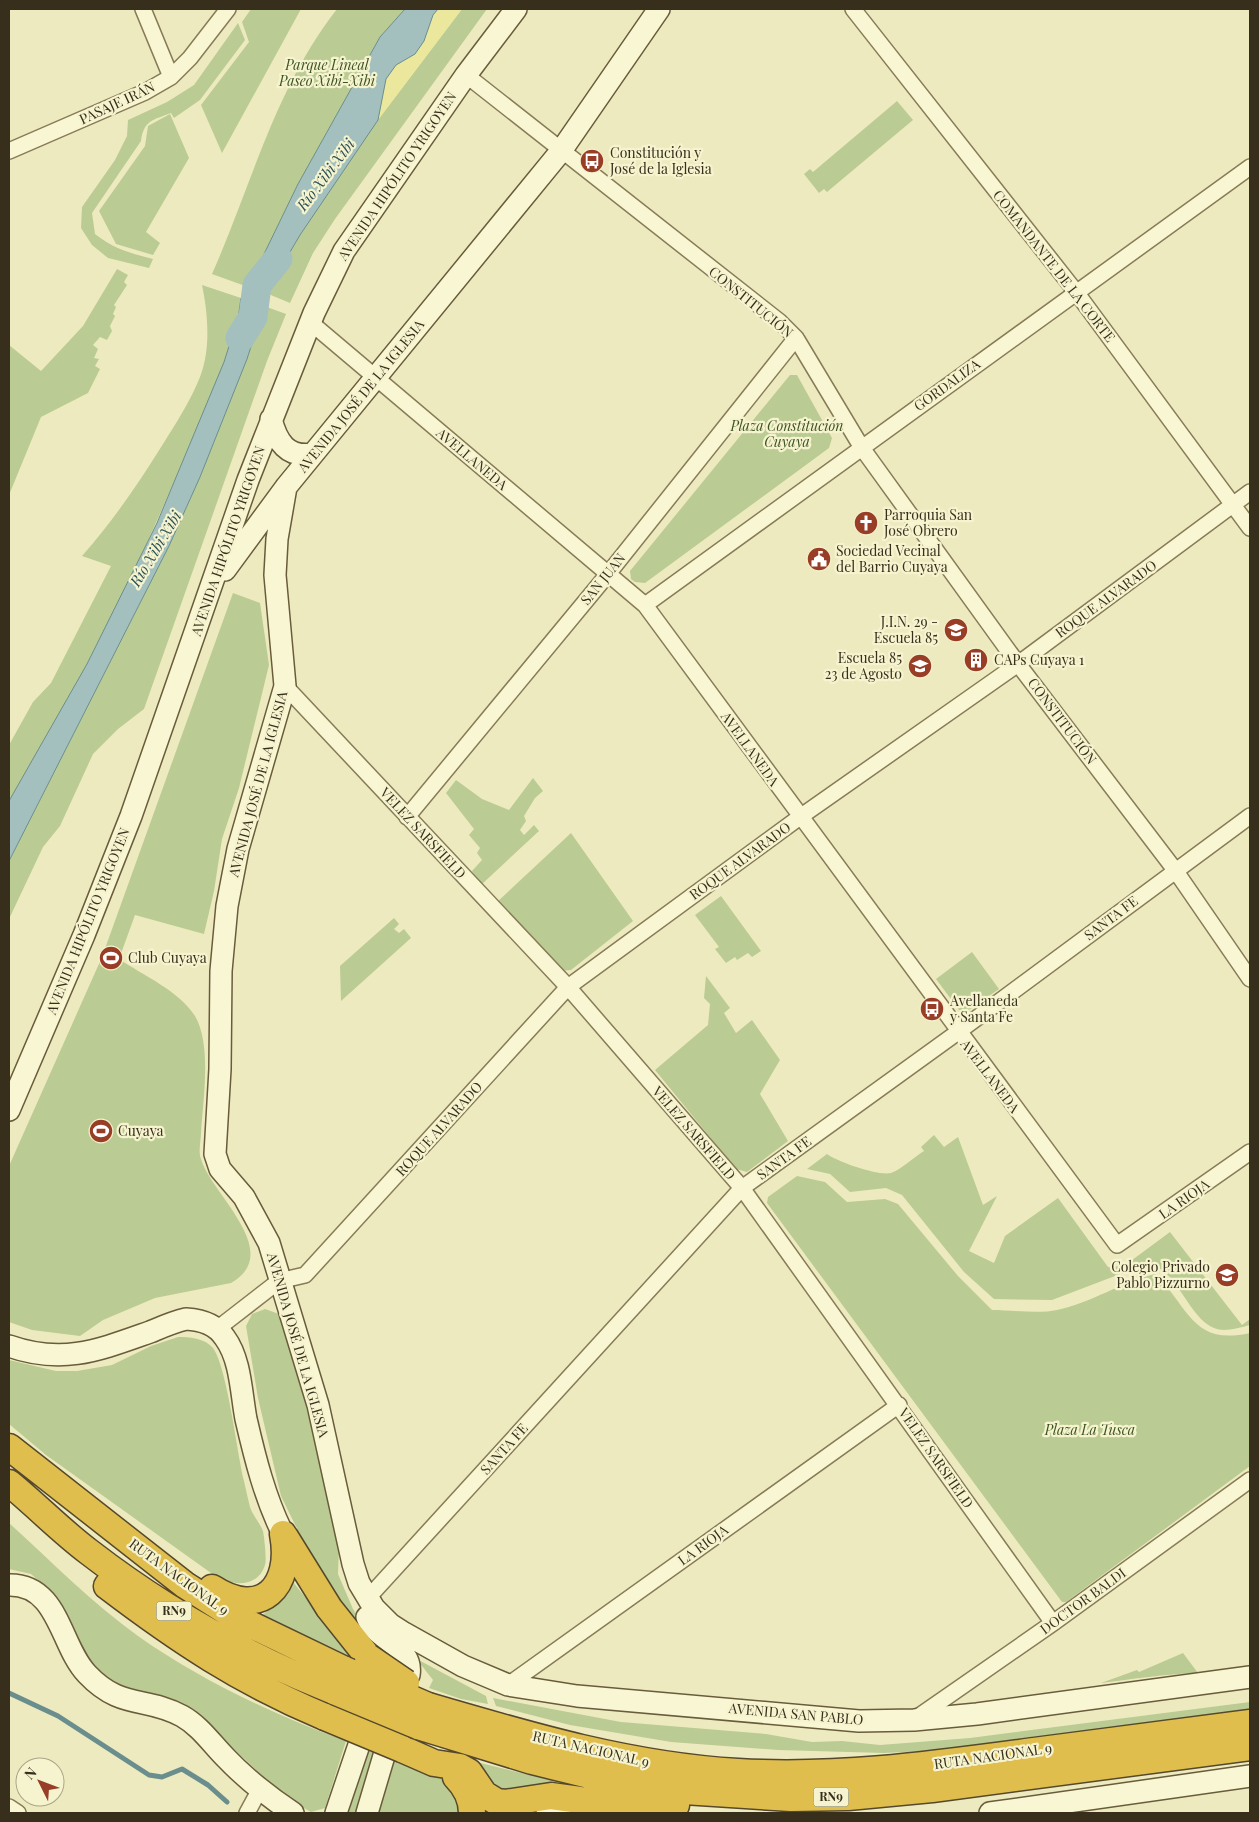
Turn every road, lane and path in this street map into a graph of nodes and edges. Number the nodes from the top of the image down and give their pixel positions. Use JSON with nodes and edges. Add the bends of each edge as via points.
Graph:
{"nodes":[{"id":1,"x":143,"y":9,"type":"edge"},
{"id":2,"x":228,"y":9,"type":"edge"},
{"id":3,"x":516,"y":9,"type":"edge"},
{"id":4,"x":659,"y":9,"type":"edge"},
{"id":5,"x":853,"y":9,"type":"edge"},
{"id":6,"x":466,"y":75,"type":"junction"},
{"id":7,"x":171,"y":77,"type":"junction"},
{"id":8,"x":9,"y":151,"type":"edge"},
{"id":9,"x":561,"y":151,"type":"junction"},
{"id":10,"x":1250,"y":167,"type":"edge"},
{"id":11,"x":1076,"y":292,"type":"junction"},
{"id":12,"x":310,"y":322,"type":"junction"},
{"id":13,"x":796,"y":338,"type":"junction"},
{"id":14,"x":376,"y":377,"type":"junction"},
{"id":15,"x":271,"y":419,"type":"junction"},
{"id":16,"x":862,"y":448,"type":"junction"},
{"id":17,"x":313,"y":454,"type":"junction"},
{"id":18,"x":248,"y":480,"type":"junction"},
{"id":19,"x":286,"y":487,"type":"junction"},
{"id":20,"x":1250,"y":492,"type":"edge"},
{"id":21,"x":1234,"y":505,"type":"junction"},
{"id":22,"x":1250,"y":528,"type":"edge"},
{"id":23,"x":250,"y":535,"type":"junction"},
{"id":24,"x":608,"y":574,"type":"junction"},
{"id":25,"x":275,"y":575,"type":"junction"},
{"id":26,"x":213,"y":586,"type":"junction"},
{"id":27,"x":645,"y":605,"type":"junction"},
{"id":28,"x":1018,"y":664,"type":"junction"},
{"id":29,"x":284,"y":686,"type":"junction"},
{"id":30,"x":1250,"y":816,"type":"edge"},
{"id":31,"x":407,"y":817,"type":"junction"},
{"id":32,"x":800,"y":817,"type":"junction"},
{"id":33,"x":1175,"y":870,"type":"junction"},
{"id":34,"x":1250,"y":978,"type":"edge"},
{"id":35,"x":568,"y":987,"type":"junction"},
{"id":36,"x":958,"y":1032,"type":"junction"},
{"id":37,"x":9,"y":1110,"type":"edge"},
{"id":38,"x":1250,"y":1152,"type":"edge"},
{"id":39,"x":742,"y":1188,"type":"junction"},
{"id":40,"x":1117,"y":1246,"type":"joint"},
{"id":41,"x":279,"y":1281,"type":"junction"},
{"id":42,"x":217,"y":1329,"type":"junction"},
{"id":43,"x":9,"y":1346,"type":"edge"},
{"id":44,"x":899,"y":1405,"type":"junction"},
{"id":45,"x":9,"y":1447,"type":"edge"},
{"id":46,"x":1250,"y":1480,"type":"edge"},
{"id":47,"x":9,"y":1483,"type":"edge"},
{"id":48,"x":79,"y":1501,"type":"junction"},
{"id":49,"x":36,"y":1505,"type":"junction"},
{"id":50,"x":283,"y":1534,"type":"junction"},
{"id":51,"x":9,"y":1585,"type":"edge"},
{"id":52,"x":367,"y":1599,"type":"junction"},
{"id":53,"x":1053,"y":1623,"type":"junction"},
{"id":54,"x":381,"y":1652,"type":"junction"},
{"id":55,"x":1250,"y":1677,"type":"edge"},
{"id":56,"x":341,"y":1681,"type":"junction"},
{"id":57,"x":508,"y":1685,"type":"junction"},
{"id":58,"x":419,"y":1699,"type":"junction"},
{"id":59,"x":914,"y":1720,"type":"junction"},
{"id":60,"x":1250,"y":1723,"type":"edge"},
{"id":61,"x":362,"y":1739,"type":"dead end"},
{"id":62,"x":1250,"y":1747,"type":"edge"},
{"id":63,"x":394,"y":1749,"type":"junction"},
{"id":64,"x":434,"y":1763,"type":"junction"},
{"id":65,"x":1250,"y":1776,"type":"edge"},
{"id":66,"x":260,"y":1789,"type":"junction"},
{"id":67,"x":932,"y":1790,"type":"junction"},
{"id":68,"x":528,"y":1799,"type":"junction"},
{"id":69,"x":9,"y":1806,"type":"edge"},
{"id":70,"x":18,"y":1813,"type":"edge"},
{"id":71,"x":247,"y":1813,"type":"edge"},
{"id":72,"x":293,"y":1813,"type":"edge"},
{"id":73,"x":336,"y":1813,"type":"edge"},
{"id":74,"x":367,"y":1813,"type":"edge"},
{"id":75,"x":472,"y":1813,"type":"edge"},
{"id":76,"x":500,"y":1813,"type":"edge"},
{"id":77,"x":576,"y":1813,"type":"edge"},
{"id":78,"x":990,"y":1813,"type":"edge"}],
"edges":[{"from":1,"to":7,"type":"street"},
{"from":2,"to":7,"type":"street","name":"PASAJE IRÁN"},
{"from":3,"to":6,"type":"main road","name":"AVENIDA HIPÓLITO YRIGOYEN"},
{"from":4,"to":9,"type":"main road","name":"AVENIDA JOSÉ DE LA IGLESIA"},
{"from":5,"to":11,"type":"street","name":"COMANDANTE DE LA CORTE"},
{"from":6,"to":9,"type":"street","name":"CONSTITUCIÓN"},
{"from":6,"to":12,"type":"main road","name":"AVENIDA HIPÓLITO YRIGOYEN","via":[[344,251]]},
{"from":7,"to":8,"type":"street","name":"PASAJE IRÁN","via":[[145,92]]},
{"from":9,"to":13,"type":"street","name":"CONSTITUCIÓN","via":[[780,322]]},
{"from":9,"to":14,"type":"main road","name":"AVENIDA JOSÉ DE LA IGLESIA"},
{"from":10,"to":11,"type":"street","name":"GORDALIZA"},
{"from":11,"to":16,"type":"street","name":"GORDALIZA"},
{"from":11,"to":21,"type":"street","name":"COMANDANTE DE LA CORTE"},
{"from":12,"to":14,"type":"street","name":"AVELLANEDA"},
{"from":12,"to":15,"type":"main road","name":"AVENIDA HIPÓLITO YRIGOYEN"},
{"from":13,"to":16,"type":"street","name":"CONSTITUCIÓN"},
{"from":13,"to":24,"type":"street","name":"SAN JUAN"},
{"from":14,"to":17,"type":"main road","name":"AVENIDA JOSÉ DE LA IGLESIA"},
{"from":14,"to":24,"type":"street","name":"AVELLANEDA"},
{"from":15,"to":17,"type":"main road","via":[[281,445],[295,454]]},
{"from":15,"to":18,"type":"main road","name":"AVENIDA HIPÓLITO YRIGOYEN"},
{"from":16,"to":27,"type":"street","name":"GORDALIZA"},
{"from":16,"to":28,"type":"street","name":"CONSTITUCIÓN"},
{"from":17,"to":19,"type":"main road","name":"AVENIDA JOSÉ DE LA IGLESIA"},
{"from":18,"to":23,"type":"main road","via":[[245,512]]},
{"from":18,"to":26,"type":"main road","name":"AVENIDA HIPÓLITO YRIGOYEN"},
{"from":19,"to":23,"type":"main road"},
{"from":19,"to":25,"type":"main road","name":"AVENIDA JOSÉ DE LA IGLESIA"},
{"from":20,"to":21,"type":"street","name":"ROQUE ALVARADO"},
{"from":21,"to":22,"type":"street","name":"COMANDANTE DE LA CORTE"},
{"from":21,"to":28,"type":"street","name":"ROQUE ALVARADO"},
{"from":23,"to":25,"type":"main road"},
{"from":23,"to":26,"type":"main road"},
{"from":24,"to":27,"type":"street","name":"AVELLANEDA"},
{"from":24,"to":31,"type":"street","name":"SAN JUAN"},
{"from":25,"to":29,"type":"main road","name":"AVENIDA JOSÉ DE LA IGLESIA"},
{"from":26,"to":37,"type":"main road","name":"AVENIDA HIPÓLITO YRIGOYEN","via":[[131,816]]},
{"from":27,"to":32,"type":"street","name":"AVELLANEDA"},
{"from":28,"to":32,"type":"street","name":"ROQUE ALVARADO"},
{"from":28,"to":33,"type":"street","name":"CONSTITUCIÓN"},
{"from":29,"to":31,"type":"street","name":"VELEZ SARSFIELD"},
{"from":29,"to":41,"type":"main road","name":"AVENIDA JOSÉ DE LA IGLESIA","via":[[238,849],[227,906],[221,971],[215,1154],[220,1169],[244,1197],[269,1243]]},
{"from":30,"to":33,"type":"street","name":"SANTA FE"},
{"from":31,"to":35,"type":"street","name":"VELEZ SARSFIELD"},
{"from":32,"to":35,"type":"street","name":"ROQUE ALVARADO"},
{"from":32,"to":36,"type":"street","name":"AVELLANEDA"},
{"from":33,"to":34,"type":"street","name":"CONSTITUCIÓN"},
{"from":33,"to":36,"type":"street","name":"SANTA FE"},
{"from":35,"to":39,"type":"street","name":"VELEZ SARSFIELD"},
{"from":35,"to":41,"type":"street","name":"ROQUE ALVARADO","via":[[305,1275]]},
{"from":36,"to":39,"type":"street","name":"SANTA FE"},
{"from":36,"to":40,"type":"street","name":"AVELLANEDA"},
{"from":38,"to":40,"type":"street","name":"LA RIOJA"},
{"from":39,"to":44,"type":"street","name":"VELEZ SARSFIELD"},
{"from":39,"to":52,"type":"street","name":"SANTA FE"},
{"from":41,"to":42,"type":"street"},
{"from":41,"to":52,"type":"main road","name":"AVENIDA JOSÉ DE LA IGLESIA","via":[[318,1405],[351,1555]]},
{"from":42,"to":43,"type":"main road","via":[[186,1319],[101,1349],[70,1356],[44,1355]]},
{"from":42,"to":50,"type":"main road","via":[[230,1346],[237,1366],[265,1492]]},
{"from":44,"to":53,"type":"street","name":"VELEZ SARSFIELD"},
{"from":44,"to":57,"type":"street","name":"LA RIOJA"},
{"from":45,"to":48,"type":"highway","name":"RUTA NACIONAL 9","number":"RN9"},
{"from":46,"to":53,"type":"street","name":"DOCTOR BALDI"},
{"from":47,"to":49,"type":"highway","number":"RN9"},
{"from":48,"to":50,"type":"highway","via":[[120,1521],[209,1587],[239,1601],[252,1601],[273,1590],[286,1564]]},
{"from":48,"to":56,"type":"highway","name":"RUTA NACIONAL 9","number":"RN9","via":[[185,1585]]},
{"from":49,"to":56,"type":"highway","name":"RUTA NACIONAL 9","number":"RN9","via":[[88,1551],[183,1617],[297,1676]]},
{"from":49,"to":63,"type":"highway","bridge":true,"via":[[79,1561],[181,1642],[260,1688]]},
{"from":50,"to":54,"type":"highway","via":[[329,1608]]},
{"from":51,"to":66,"type":"main road","via":[[30,1589],[46,1601],[76,1659],[96,1684],[125,1700],[182,1716]]},
{"from":52,"to":54,"type":"main road","via":[[368,1619],[377,1632]]},
{"from":52,"to":57,"type":"main road","name":"AVENIDA SAN PABLO","via":[[390,1624],[464,1666]]},
{"from":53,"to":59,"type":"street","name":"DOCTOR BALDI"},
{"from":54,"to":58,"type":"highway","bridge":true},
{"from":55,"to":59,"type":"main road","name":"AVENIDA SAN PABLO"},
{"from":56,"to":58,"type":"highway","name":"RUTA NACIONAL 9","number":"RN9","bridge":true},
{"from":57,"to":59,"type":"main road","name":"AVENIDA SAN PABLO","via":[[635,1702],[858,1721]]},
{"from":58,"to":60,"type":"highway","name":"RUTA NACIONAL 9","number":"RN9","via":[[603,1754],[739,1772],[844,1772],[967,1760]]},
{"from":58,"to":67,"type":"highway","name":"RUTA NACIONAL 9","number":"RN9","via":[[566,1770],[684,1791],[810,1798]]},
{"from":61,"to":73,"type":"main road"},
{"from":62,"to":67,"type":"highway","name":"RUTA NACIONAL 9","number":"RN9"},
{"from":63,"to":64,"type":"highway"},
{"from":63,"to":74,"type":"main road"},
{"from":64,"to":68,"type":"highway","via":[[460,1767],[469,1772],[484,1794],[497,1802]]},
{"from":64,"to":75,"type":"highway","via":[[464,1786]]},
{"from":65,"to":78,"type":"main road"},
{"from":66,"to":71,"type":"street"},
{"from":66,"to":72,"type":"main road"},
{"from":67,"to":68,"type":"highway","via":[[871,1807],[834,1811],[609,1802],[551,1796]]},
{"from":68,"to":76,"type":"main road"},
{"from":68,"to":77,"type":"main road"},
{"from":69,"to":70,"type":"street"}]}
